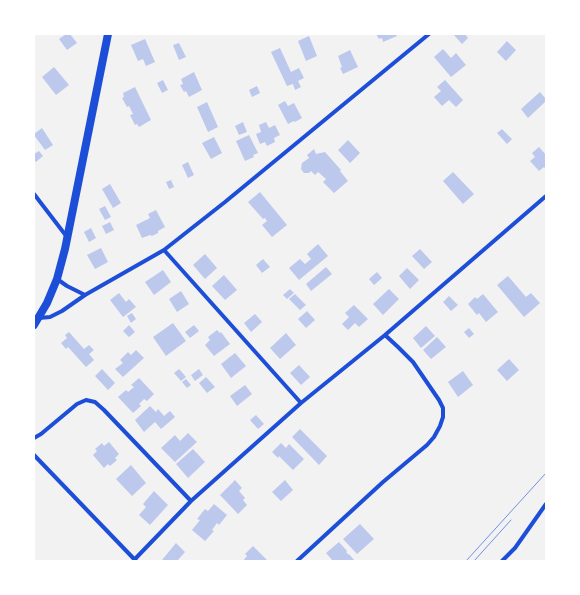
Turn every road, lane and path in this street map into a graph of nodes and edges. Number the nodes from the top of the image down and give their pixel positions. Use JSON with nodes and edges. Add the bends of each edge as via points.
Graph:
{"nodes":[{"id":1,"x":108,"y":34,"type":"edge"},
{"id":2,"x":429,"y":34,"type":"edge"},
{"id":3,"x":34,"y":194,"type":"edge"},
{"id":4,"x":546,"y":196,"type":"edge"},
{"id":5,"x":67,"y":237,"type":"junction"},
{"id":6,"x":164,"y":250,"type":"junction"},
{"id":7,"x":57,"y":279,"type":"junction"},
{"id":8,"x":85,"y":295,"type":"junction"},
{"id":9,"x":36,"y":321,"type":"edge"},
{"id":10,"x":385,"y":335,"type":"junction"},
{"id":11,"x":300,"y":403,"type":"junction"},
{"id":12,"x":34,"y":438,"type":"edge"},
{"id":13,"x":34,"y":455,"type":"edge"},
{"id":14,"x":191,"y":501,"type":"junction"},
{"id":15,"x":546,"y":504,"type":"edge"},
{"id":16,"x":135,"y":560,"type":"edge"},
{"id":17,"x":298,"y":561,"type":"edge"},
{"id":18,"x":502,"y":561,"type":"edge"}],
"edges":[{"from":1,"to":5,"type":"main road"},
{"from":2,"to":6,"type":"street"},
{"from":3,"to":5,"type":"street"},
{"from":4,"to":10,"type":"street"},
{"from":5,"to":7,"type":"main road"},
{"from":6,"to":8,"type":"street"},
{"from":6,"to":11,"type":"street"},
{"from":7,"to":8,"type":"street"},
{"from":7,"to":9,"type":"main road"},
{"from":8,"to":9,"type":"street","via":[[62,311]]},
{"from":10,"to":11,"type":"street"},
{"from":10,"to":17,"type":"street","via":[[413,362],[439,400],[443,408],[440,426],[427,445]]},
{"from":11,"to":14,"type":"street"},
{"from":12,"to":14,"type":"street","via":[[77,404],[86,400],[95,402]]},
{"from":13,"to":16,"type":"street"},
{"from":14,"to":16,"type":"street"},
{"from":15,"to":18,"type":"street","via":[[515,548]]}]}
